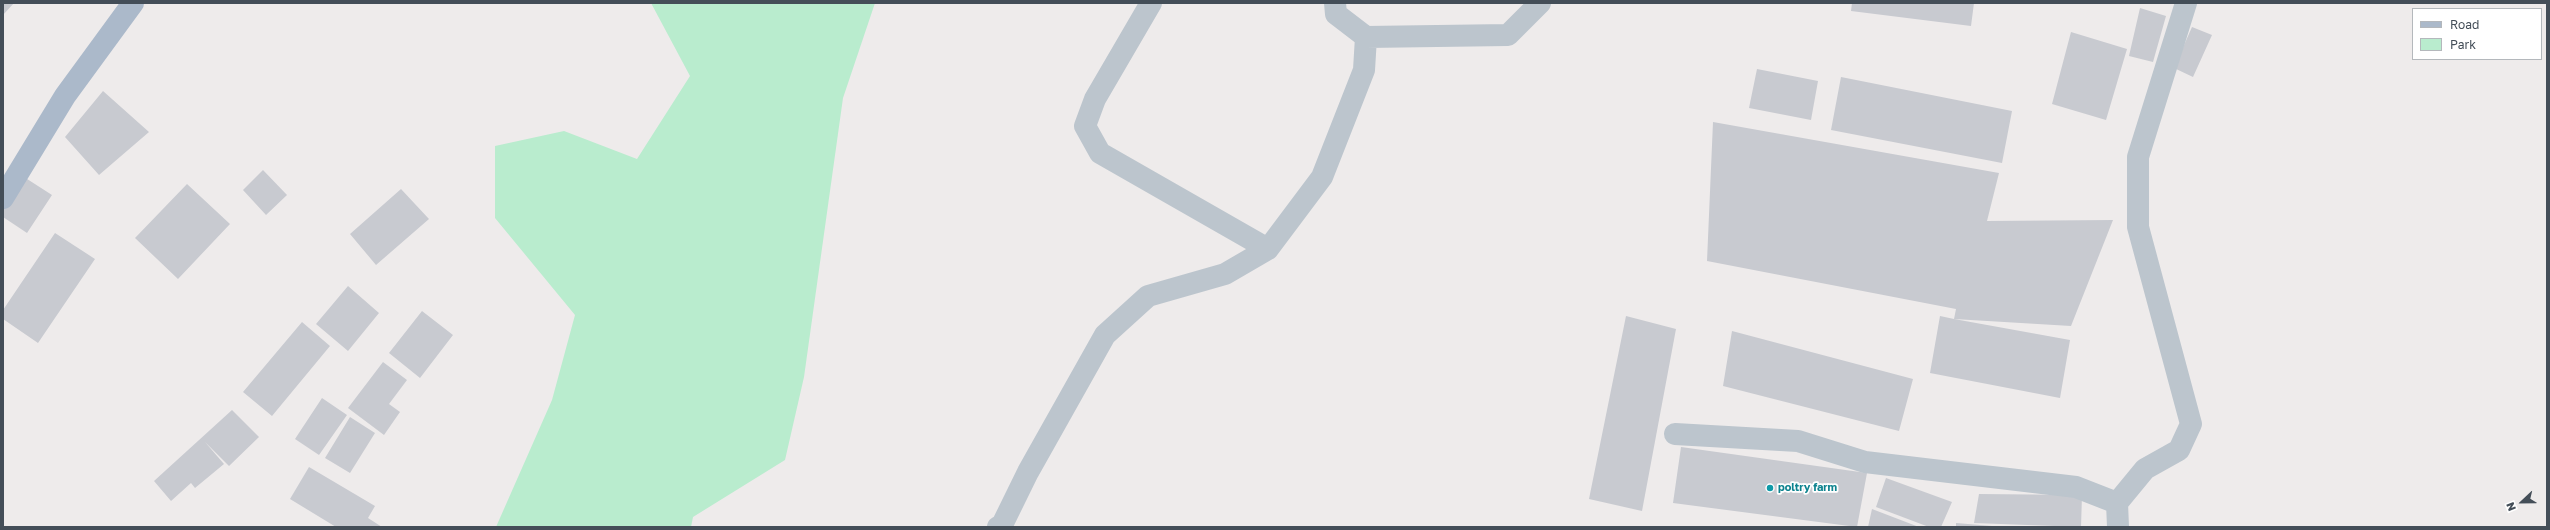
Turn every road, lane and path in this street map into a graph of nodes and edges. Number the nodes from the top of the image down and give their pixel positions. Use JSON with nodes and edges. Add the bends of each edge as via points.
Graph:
{"nodes":[{"id":1,"x":133,"y":3,"type":"edge"},
{"id":2,"x":1151,"y":3,"type":"edge"},
{"id":3,"x":1335,"y":3,"type":"edge"},
{"id":4,"x":1540,"y":3,"type":"edge"},
{"id":5,"x":2186,"y":3,"type":"edge"},
{"id":6,"x":1366,"y":37,"type":"junction"},
{"id":7,"x":3,"y":198,"type":"edge"},
{"id":8,"x":1268,"y":249,"type":"junction"},
{"id":9,"x":1675,"y":434,"type":"dead end"},
{"id":10,"x":2117,"y":503,"type":"junction"},
{"id":11,"x":998,"y":527,"type":"edge"},
{"id":12,"x":2118,"y":527,"type":"edge"}],
"edges":[{"from":1,"to":7,"type":"main road","via":[[65,96]]},
{"from":2,"to":8,"type":"street","via":[[1095,99],[1085,126],[1100,153]]},
{"from":3,"to":6,"type":"street","via":[[1336,14]]},
{"from":4,"to":6,"type":"street","via":[[1508,36]]},
{"from":5,"to":10,"type":"street","via":[[2138,157],[2138,227],[2191,424],[2179,450],[2146,469]]},
{"from":6,"to":8,"type":"street","via":[[1364,70],[1322,177]]},
{"from":8,"to":11,"type":"street","via":[[1225,274],[1148,296],[1105,335],[1028,472],[1002,525]]},
{"from":9,"to":10,"type":"street","via":[[1798,441],[1865,462],[2076,487]]},
{"from":10,"to":12,"type":"street"}]}
